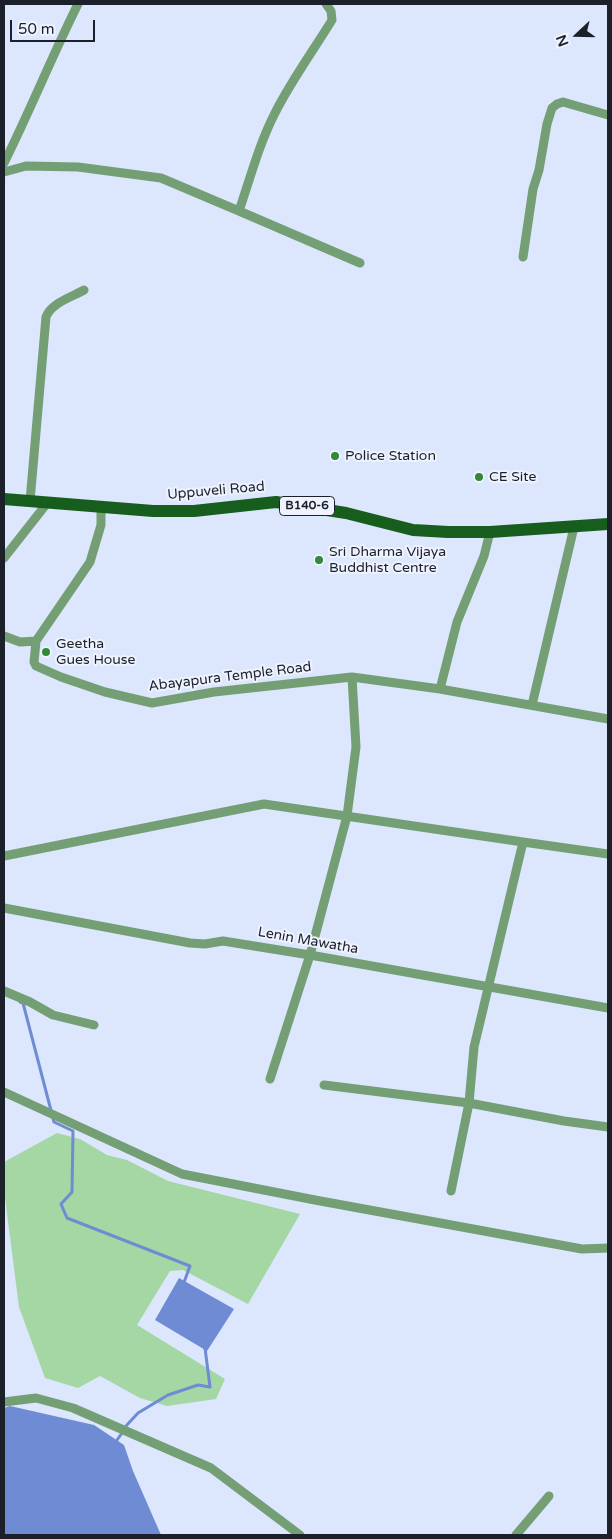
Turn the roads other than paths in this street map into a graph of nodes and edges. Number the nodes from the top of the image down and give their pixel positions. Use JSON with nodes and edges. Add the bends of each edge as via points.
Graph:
{"nodes":[{"id":1,"x":78,"y":4,"type":"edge"},
{"id":2,"x":326,"y":4,"type":"edge"},
{"id":3,"x":608,"y":115,"type":"edge"},
{"id":4,"x":4,"y":163,"type":"edge"},
{"id":5,"x":4,"y":172,"type":"edge"},
{"id":6,"x":239,"y":211,"type":"junction"},
{"id":7,"x":523,"y":257,"type":"dead end"},
{"id":8,"x":360,"y":263,"type":"dead end"},
{"id":9,"x":84,"y":290,"type":"dead end"},
{"id":10,"x":4,"y":499,"type":"edge"},
{"id":11,"x":30,"y":501,"type":"junction"},
{"id":12,"x":48,"y":502,"type":"junction"},
{"id":13,"x":102,"y":507,"type":"junction"},
{"id":14,"x":608,"y":524,"type":"edge"},
{"id":15,"x":574,"y":526,"type":"junction"},
{"id":16,"x":490,"y":532,"type":"junction"},
{"id":17,"x":4,"y":558,"type":"edge"},
{"id":18,"x":4,"y":636,"type":"edge"},
{"id":19,"x":36,"y":641,"type":"junction"},
{"id":20,"x":352,"y":677,"type":"junction"},
{"id":21,"x":440,"y":688,"type":"junction"},
{"id":22,"x":532,"y":705,"type":"junction"},
{"id":23,"x":608,"y":719,"type":"edge"},
{"id":24,"x":347,"y":816,"type":"junction"},
{"id":25,"x":523,"y":842,"type":"junction"},
{"id":26,"x":608,"y":854,"type":"edge"},
{"id":27,"x":4,"y":856,"type":"edge"},
{"id":28,"x":4,"y":908,"type":"edge"},
{"id":29,"x":310,"y":955,"type":"junction"},
{"id":30,"x":488,"y":986,"type":"junction"},
{"id":31,"x":4,"y":991,"type":"edge"},
{"id":32,"x":608,"y":1008,"type":"edge"},
{"id":33,"x":94,"y":1026,"type":"dead end"},
{"id":34,"x":270,"y":1079,"type":"dead end"},
{"id":35,"x":324,"y":1085,"type":"dead end"},
{"id":36,"x":4,"y":1092,"type":"edge"},
{"id":37,"x":468,"y":1103,"type":"junction"},
{"id":38,"x":608,"y":1127,"type":"edge"},
{"id":39,"x":451,"y":1191,"type":"dead end"},
{"id":40,"x":608,"y":1248,"type":"edge"},
{"id":41,"x":4,"y":1402,"type":"edge"},
{"id":42,"x":549,"y":1496,"type":"dead end"},
{"id":43,"x":300,"y":1535,"type":"edge"},
{"id":44,"x":516,"y":1535,"type":"edge"}],
"edges":[{"from":1,"to":4,"type":"street"},
{"from":2,"to":6,"type":"street","via":[[332,20],[275,113]]},
{"from":3,"to":7,"type":"street","via":[[563,102],[552,108]]},
{"from":5,"to":6,"type":"street","via":[[26,166],[78,167],[161,178]]},
{"from":6,"to":8,"type":"street"},
{"from":9,"to":11,"type":"street","via":[[53,307],[46,317]]},
{"from":10,"to":11,"type":"main road","name":"Uppuveli Road","number":"B140-6"},
{"from":11,"to":12,"type":"main road","name":"Uppuveli Road","number":"B140-6"},
{"from":12,"to":13,"type":"main road","name":"Uppuveli Road","number":"B140-6"},
{"from":12,"to":17,"type":"street"},
{"from":13,"to":16,"type":"main road","name":"Uppuveli Road","number":"B140-6","via":[[194,511],[276,502],[346,513],[413,530]]},
{"from":13,"to":19,"type":"street","via":[[101,525],[90,562]]},
{"from":14,"to":15,"type":"main road","name":"Uppuveli Road","number":"B140-6"},
{"from":15,"to":16,"type":"main road","name":"Uppuveli Road","number":"B140-6"},
{"from":15,"to":22,"type":"street"},
{"from":16,"to":21,"type":"street","via":[[484,556],[457,622]]},
{"from":18,"to":19,"type":"street","via":[[20,642]]},
{"from":19,"to":20,"type":"street","name":"Abayapura Temple Road","via":[[36,666],[105,692],[152,703],[214,692]]},
{"from":20,"to":21,"type":"street","name":"Abayapura Temple Road"},
{"from":20,"to":24,"type":"street","via":[[356,747]]},
{"from":21,"to":22,"type":"street","name":"Abayapura Temple Road"},
{"from":22,"to":23,"type":"street","name":"Abayapura Temple Road"},
{"from":24,"to":25,"type":"street"},
{"from":24,"to":27,"type":"street","via":[[264,804]]},
{"from":24,"to":29,"type":"street"},
{"from":25,"to":26,"type":"street"},
{"from":25,"to":30,"type":"street"},
{"from":28,"to":29,"type":"street","name":"Lenin Mawatha","via":[[190,943],[222,941]]},
{"from":29,"to":30,"type":"street","name":"Lenin Mawatha"},
{"from":29,"to":34,"type":"street"},
{"from":30,"to":32,"type":"street","name":"Lenin Mawatha"},
{"from":30,"to":37,"type":"street","via":[[474,1047]]},
{"from":31,"to":33,"type":"street","via":[[54,1015]]},
{"from":35,"to":37,"type":"street"},
{"from":36,"to":40,"type":"street","via":[[182,1174],[573,1247]]},
{"from":37,"to":38,"type":"street"},
{"from":37,"to":39,"type":"street"},
{"from":41,"to":43,"type":"street","via":[[36,1398],[73,1408],[211,1468]]},
{"from":42,"to":44,"type":"street"}]}
